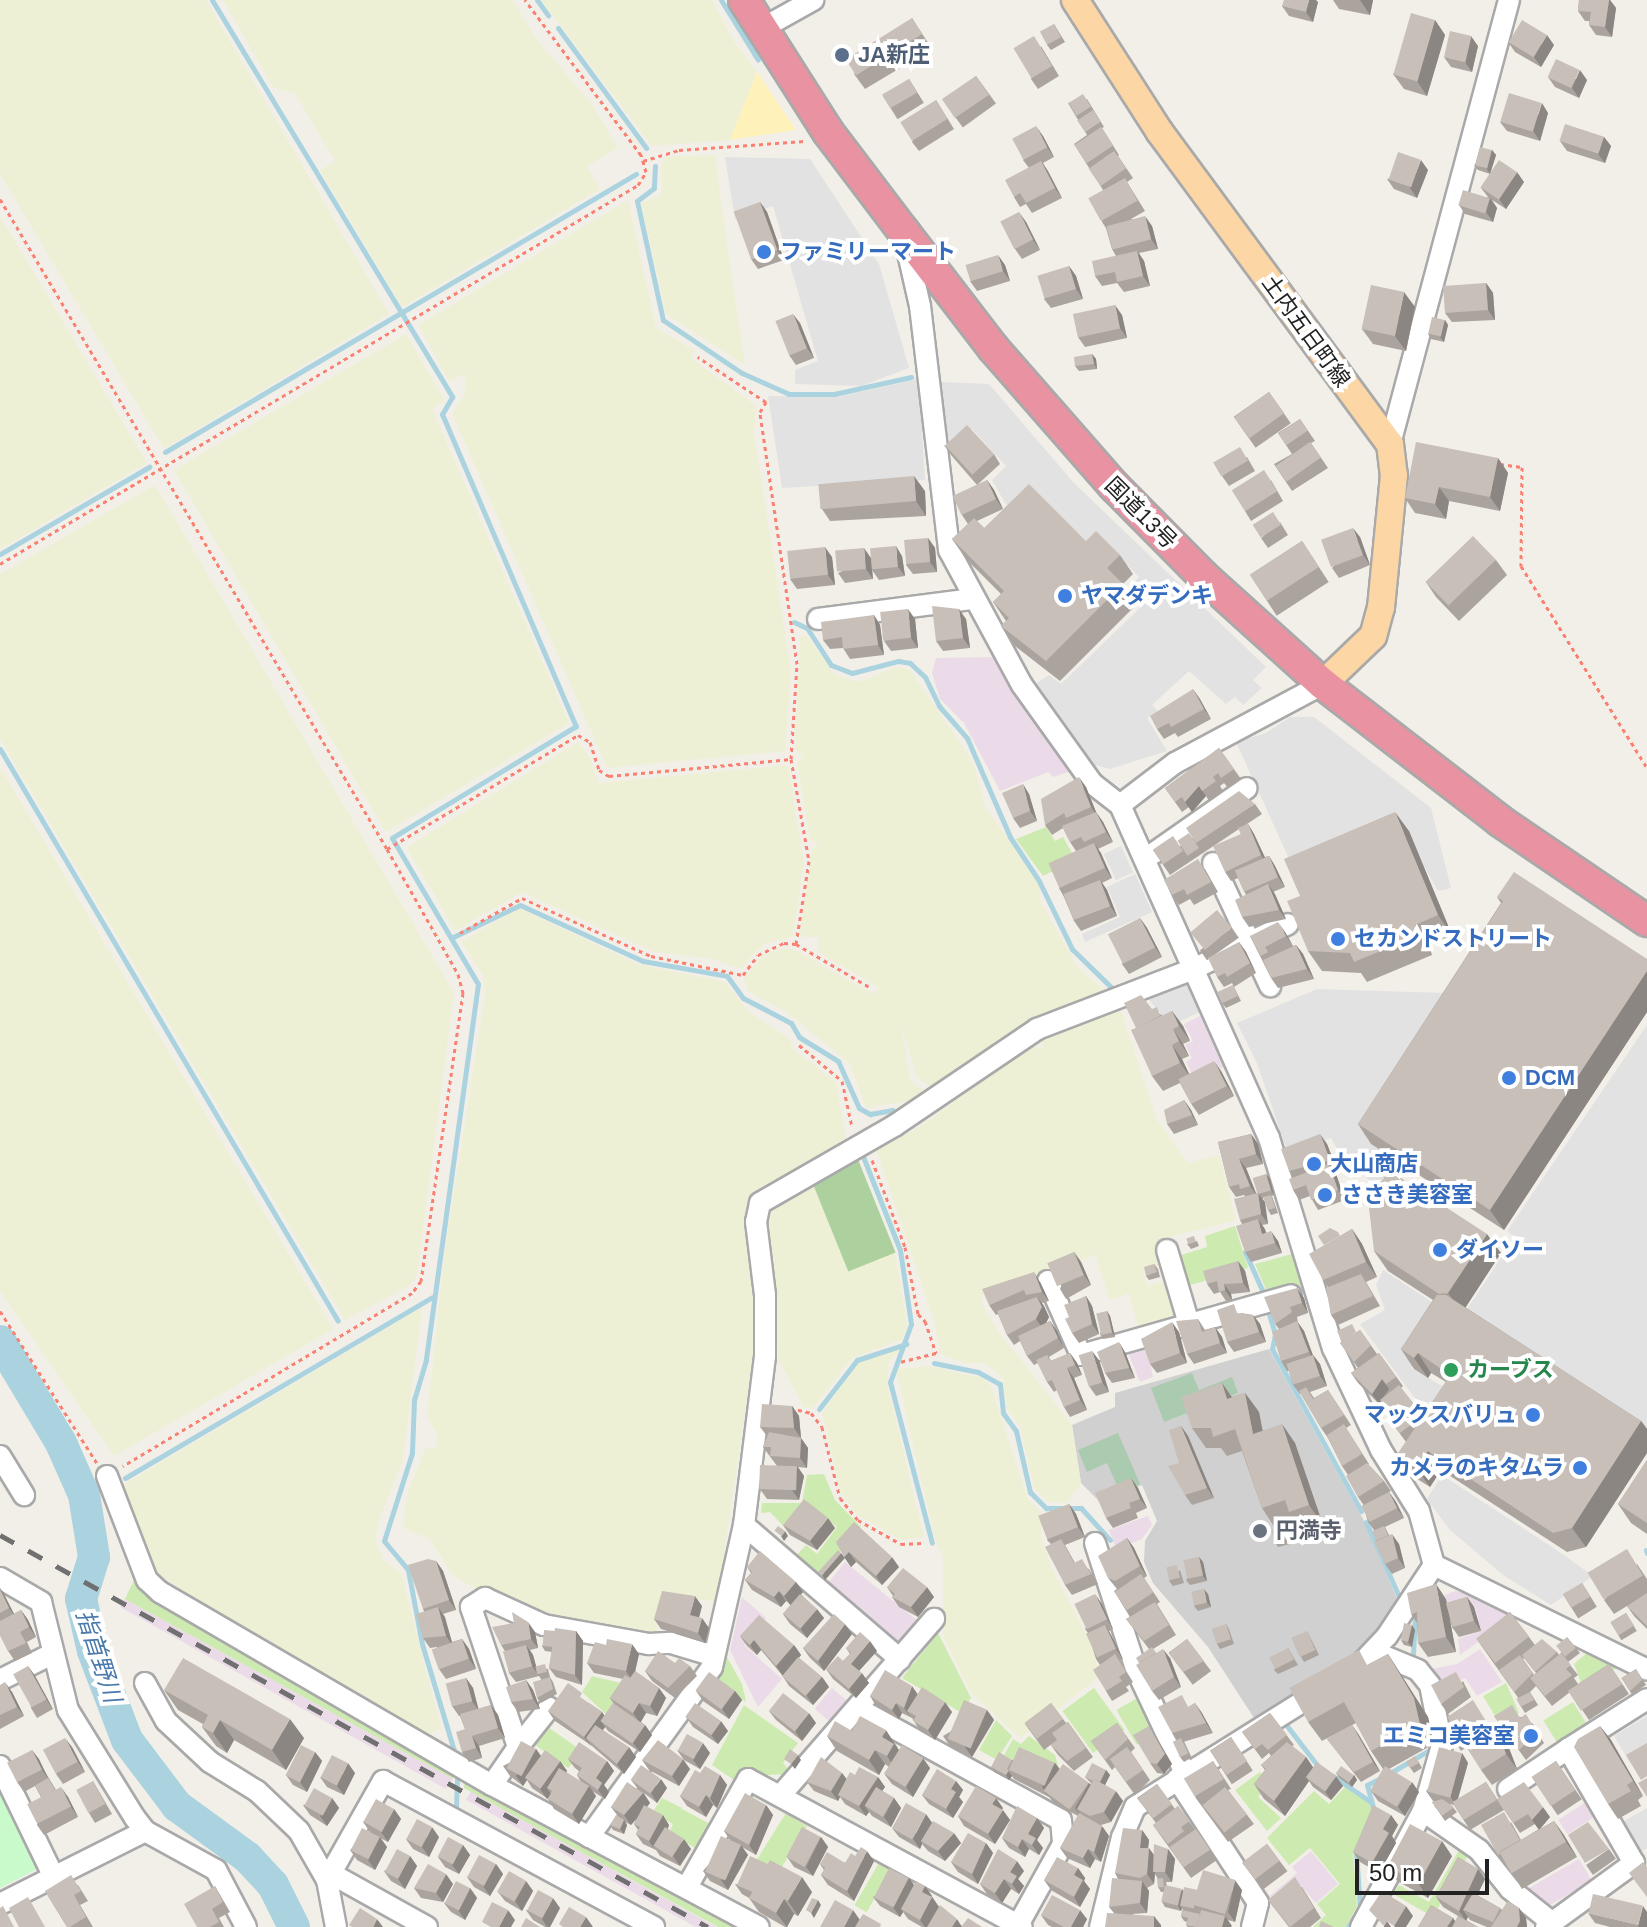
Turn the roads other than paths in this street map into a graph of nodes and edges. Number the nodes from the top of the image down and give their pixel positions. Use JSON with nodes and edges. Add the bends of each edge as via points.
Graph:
{"nodes":[{"id":1,"x":744,"y":0,"type":"edge"},
{"id":2,"x":813,"y":0,"type":"edge"},
{"id":3,"x":1075,"y":0,"type":"edge"},
{"id":4,"x":1509,"y":0,"type":"edge"},
{"id":5,"x":761,"y":29,"type":"junction"},
{"id":6,"x":904,"y":232,"type":"junction"},
{"id":7,"x":1390,"y":444,"type":"junction"},
{"id":8,"x":971,"y":599,"type":"junction"},
{"id":9,"x":818,"y":619,"type":"dead end"},
{"id":10,"x":1323,"y":684,"type":"junction"},
{"id":11,"x":1247,"y":788,"type":"dead end"},
{"id":12,"x":1120,"y":805,"type":"junction"},
{"id":13,"x":1145,"y":860,"type":"junction"},
{"id":14,"x":1213,"y":863,"type":"edge"},
{"id":15,"x":1647,"y":921,"type":"edge"},
{"id":16,"x":1288,"y":924,"type":"edge"},
{"id":17,"x":1249,"y":942,"type":"junction"},
{"id":18,"x":1193,"y":969,"type":"junction"},
{"id":19,"x":1270,"y":986,"type":"edge"},
{"id":20,"x":1167,"y":1250,"type":"dead end"},
{"id":21,"x":1048,"y":1281,"type":"edge"},
{"id":22,"x":1312,"y":1289,"type":"junction"},
{"id":23,"x":1189,"y":1324,"type":"junction"},
{"id":24,"x":0,"y":1456,"type":"edge"},
{"id":25,"x":107,"y":1476,"type":"road end"},
{"id":26,"x":24,"y":1495,"type":"dead end"},
{"id":27,"x":744,"y":1525,"type":"junction"},
{"id":28,"x":1095,"y":1543,"type":"dead end"},
{"id":29,"x":1434,"y":1565,"type":"junction"},
{"id":30,"x":0,"y":1578,"type":"edge"},
{"id":31,"x":934,"y":1619,"type":"dead end"},
{"id":32,"x":1374,"y":1652,"type":"junction"},
{"id":33,"x":52,"y":1654,"type":"junction"},
{"id":34,"x":714,"y":1656,"type":"junction"},
{"id":35,"x":900,"y":1659,"type":"junction"},
{"id":36,"x":1647,"y":1670,"type":"edge"},
{"id":37,"x":0,"y":1680,"type":"edge"},
{"id":38,"x":145,"y":1683,"type":"dead end"},
{"id":39,"x":1647,"y":1699,"type":"edge"},
{"id":40,"x":549,"y":1708,"type":"edge"},
{"id":41,"x":859,"y":1709,"type":"junction"},
{"id":42,"x":518,"y":1747,"type":"junction"},
{"id":43,"x":1568,"y":1749,"type":"junction"},
{"id":44,"x":0,"y":1766,"type":"edge"},
{"id":45,"x":1181,"y":1776,"type":"junction"},
{"id":46,"x":492,"y":1785,"type":"junction"},
{"id":47,"x":1508,"y":1789,"type":"edge"},
{"id":48,"x":780,"y":1796,"type":"junction"},
{"id":49,"x":1423,"y":1811,"type":"junction"},
{"id":50,"x":145,"y":1831,"type":"junction"},
{"id":51,"x":589,"y":1837,"type":"junction"},
{"id":52,"x":1641,"y":1860,"type":"edge"},
{"id":53,"x":54,"y":1877,"type":"junction"},
{"id":54,"x":328,"y":1877,"type":"junction"},
{"id":55,"x":687,"y":1887,"type":"junction"},
{"id":56,"x":0,"y":1904,"type":"edge"},
{"id":57,"x":618,"y":1919,"type":"edge"},
{"id":58,"x":1548,"y":1924,"type":"edge"},
{"id":59,"x":1019,"y":1926,"type":"edge"},
{"id":60,"x":246,"y":1927,"type":"edge"},
{"id":61,"x":336,"y":1927,"type":"edge"},
{"id":62,"x":427,"y":1927,"type":"edge"},
{"id":63,"x":654,"y":1927,"type":"edge"},
{"id":64,"x":759,"y":1927,"type":"edge"},
{"id":65,"x":1100,"y":1927,"type":"edge"},
{"id":66,"x":1252,"y":1927,"type":"edge"},
{"id":67,"x":1361,"y":1927,"type":"edge"}],
"edges":[{"from":1,"to":5,"type":"highway","name":"国道13号"},
{"from":2,"to":5,"type":"street"},
{"from":3,"to":7,"type":"main road","name":"土内五日町線","via":[[1159,131]]},
{"from":4,"to":7,"type":"street"},
{"from":5,"to":6,"type":"highway","name":"国道13号","via":[[828,132]]},
{"from":6,"to":8,"type":"street","via":[[920,306],[949,550]]},
{"from":6,"to":10,"type":"highway","name":"国道13号","via":[[1074,444],[1204,577]]},
{"from":7,"to":10,"type":"main road","via":[[1394,475],[1381,607],[1373,636]]},
{"from":8,"to":9,"type":"street"},
{"from":8,"to":12,"type":"street","via":[[1022,685],[1093,784]]},
{"from":10,"to":12,"type":"street","via":[[1175,763]]},
{"from":10,"to":15,"type":"highway","name":"国道13号","via":[[1440,777]]},
{"from":11,"to":13,"type":"street"},
{"from":12,"to":13,"type":"street"},
{"from":13,"to":18,"type":"street"},
{"from":14,"to":17,"type":"street"},
{"from":16,"to":17,"type":"street"},
{"from":17,"to":18,"type":"street"},
{"from":17,"to":19,"type":"street"},
{"from":18,"to":22,"type":"street","via":[[1269,1138]]},
{"from":18,"to":27,"type":"street","via":[[1037,1029],[760,1203],[756,1222],[765,1295],[759,1406]]},
{"from":20,"to":23,"type":"street"},
{"from":21,"to":23,"type":"street","via":[[1081,1355]]},
{"from":22,"to":23,"type":"street"},
{"from":22,"to":29,"type":"street","via":[[1351,1389],[1419,1511]]},
{"from":24,"to":26,"type":"street"},
{"from":25,"to":46,"type":"street","via":[[147,1580],[160,1592]]},
{"from":27,"to":34,"type":"street"},
{"from":27,"to":35,"type":"street"},
{"from":28,"to":45,"type":"street","via":[[1136,1669]]},
{"from":29,"to":32,"type":"street"},
{"from":29,"to":36,"type":"street"},
{"from":30,"to":33,"type":"street","via":[[41,1602]]},
{"from":31,"to":35,"type":"street"},
{"from":32,"to":45,"type":"street"},
{"from":32,"to":49,"type":"street","via":[[1418,1670],[1430,1685],[1442,1745]]},
{"from":33,"to":37,"type":"street"},
{"from":33,"to":50,"type":"street","via":[[78,1729]]},
{"from":34,"to":42,"type":"street","via":[[671,1643],[649,1644],[544,1625],[485,1598],[471,1607]]},
{"from":34,"to":51,"type":"street","via":[[712,1667]]},
{"from":35,"to":41,"type":"street"},
{"from":38,"to":54,"type":"street","via":[[166,1721],[210,1762],[257,1791],[299,1831]]},
{"from":39,"to":43,"type":"street"},
{"from":40,"to":42,"type":"street"},
{"from":41,"to":48,"type":"street"},
{"from":41,"to":59,"type":"street","via":[[1061,1820],[1063,1844]]},
{"from":42,"to":46,"type":"street"},
{"from":43,"to":47,"type":"street"},
{"from":43,"to":52,"type":"street"},
{"from":44,"to":53,"type":"street"},
{"from":45,"to":65,"type":"street","via":[[1135,1807],[1122,1837]]},
{"from":45,"to":66,"type":"street","via":[[1258,1903]]},
{"from":46,"to":51,"type":"street"},
{"from":48,"to":55,"type":"street","via":[[748,1779]]},
{"from":48,"to":59,"type":"street"},
{"from":49,"to":58,"type":"street","via":[[1479,1850]]},
{"from":49,"to":67,"type":"street"},
{"from":50,"to":53,"type":"street"},
{"from":50,"to":60,"type":"street","via":[[216,1870]]},
{"from":51,"to":55,"type":"street"},
{"from":52,"to":58,"type":"street"},
{"from":53,"to":56,"type":"street"},
{"from":54,"to":57,"type":"street","via":[[383,1781]]},
{"from":54,"to":61,"type":"street"},
{"from":54,"to":62,"type":"street"},
{"from":55,"to":64,"type":"street"},
{"from":57,"to":63,"type":"street"}]}
